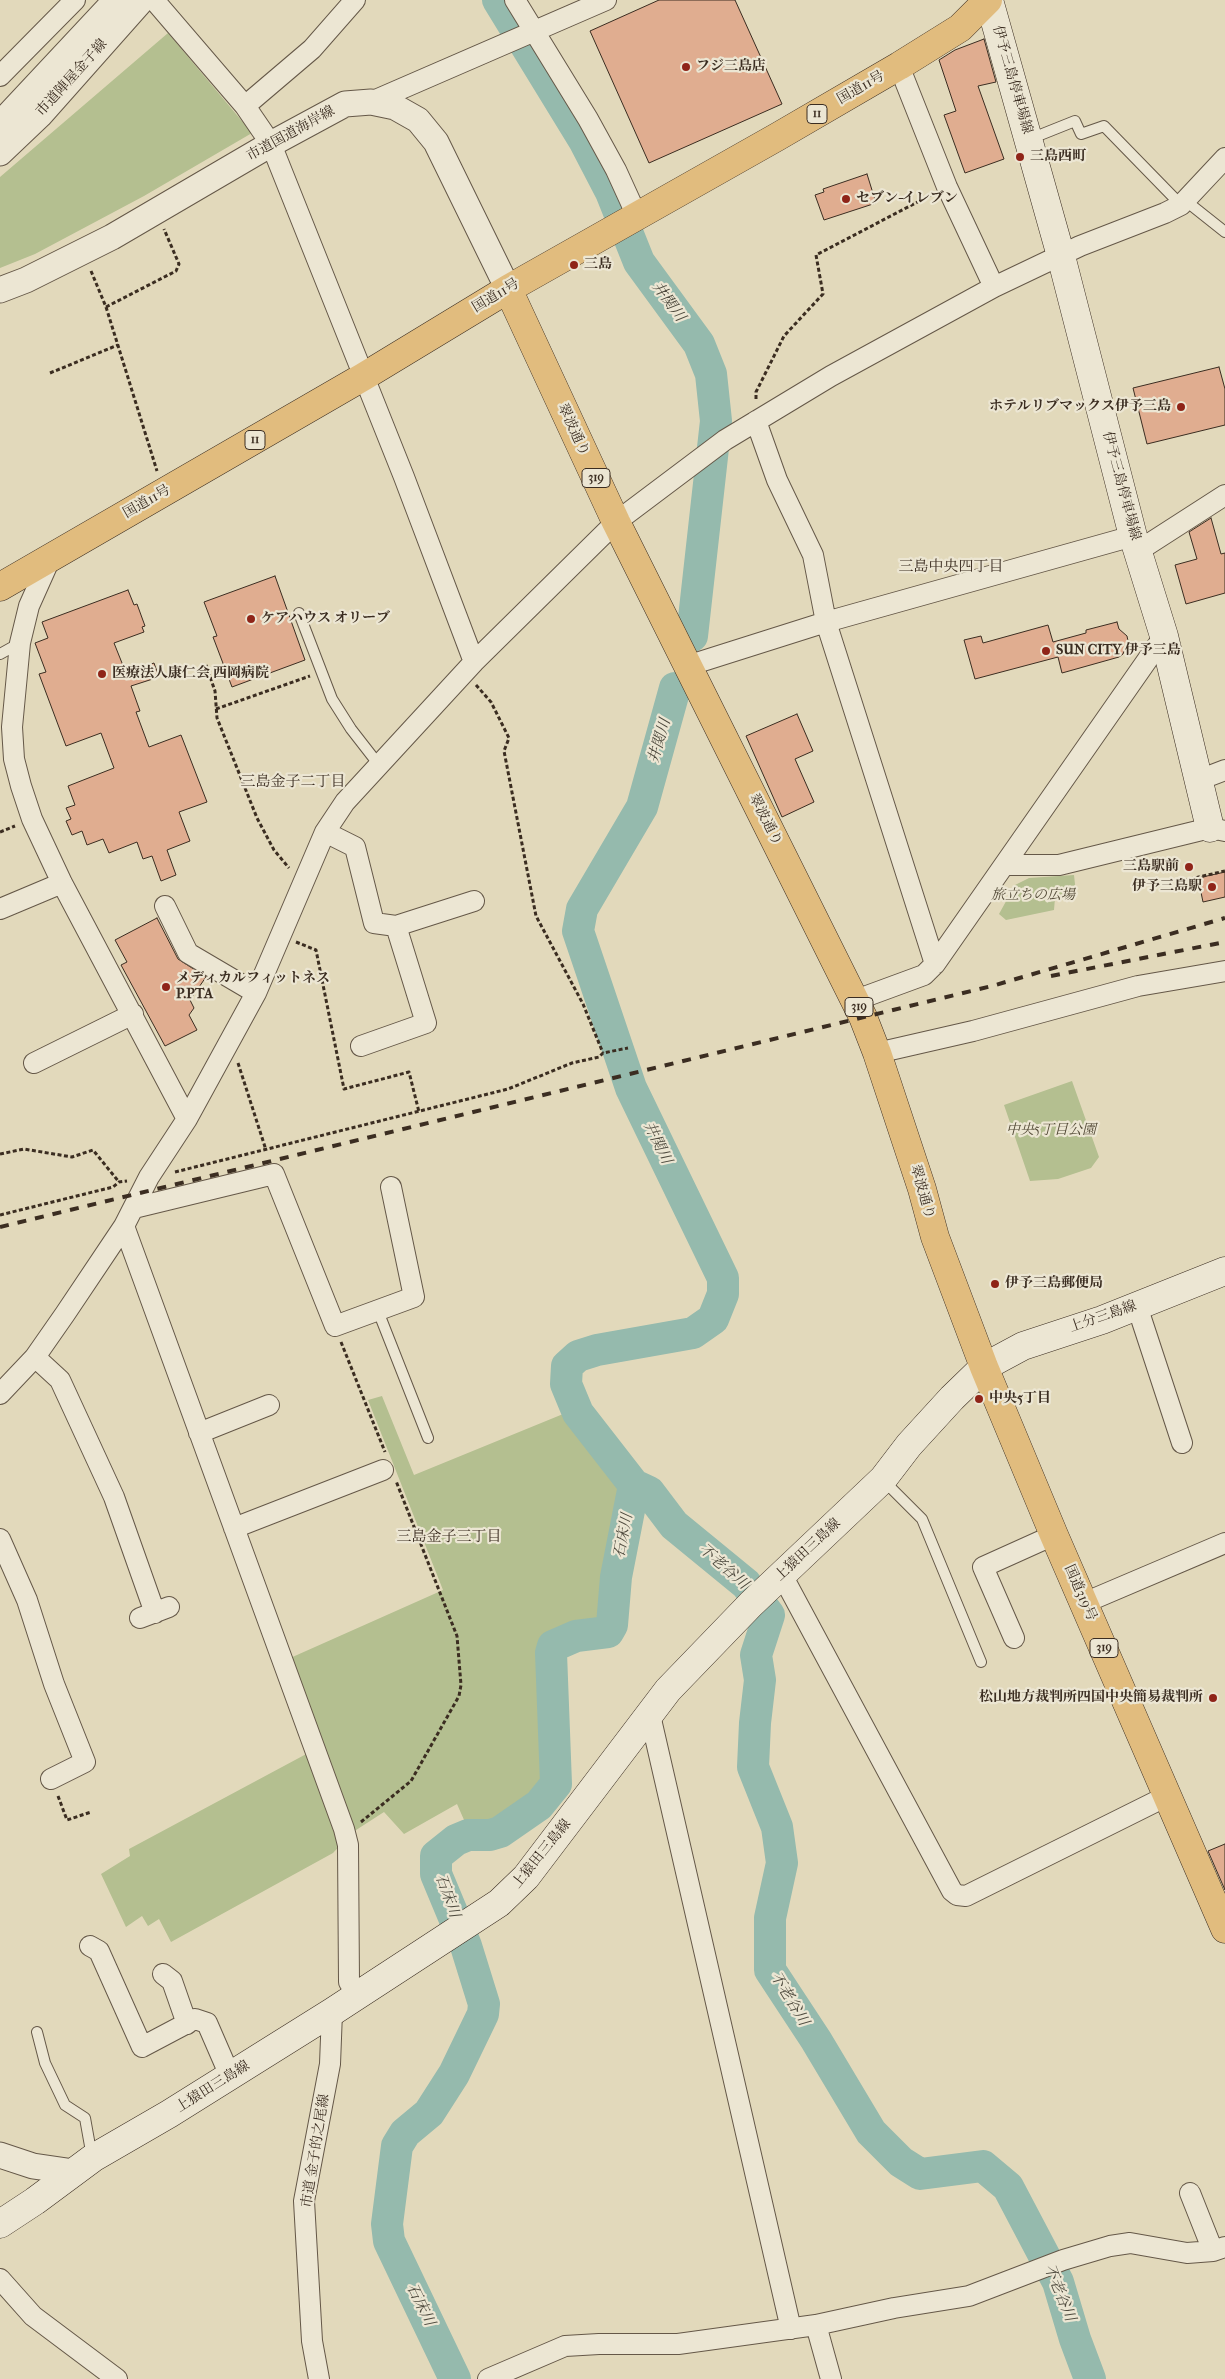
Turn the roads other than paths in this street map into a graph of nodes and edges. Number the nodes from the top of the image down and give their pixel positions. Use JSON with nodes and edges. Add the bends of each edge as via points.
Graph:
{"nodes":[{"id":1,"x":75,"y":0,"type":"edge"},
{"id":2,"x":116,"y":0,"type":"edge"},
{"id":3,"x":142,"y":0,"type":"edge"},
{"id":4,"x":154,"y":0,"type":"edge"},
{"id":5,"x":355,"y":0,"type":"edge"},
{"id":6,"x":514,"y":0,"type":"edge"},
{"id":7,"x":606,"y":0,"type":"edge"},
{"id":8,"x":989,"y":0,"type":"edge"},
{"id":9,"x":534,"y":32,"type":"junction"},
{"id":10,"x":899,"y":66,"type":"junction"},
{"id":11,"x":0,"y":76,"type":"edge"},
{"id":12,"x":371,"y":102,"type":"junction"},
{"id":13,"x":245,"y":106,"type":"junction"},
{"id":14,"x":0,"y":124,"type":"edge"},
{"id":15,"x":1029,"y":140,"type":"junction"},
{"id":16,"x":271,"y":144,"type":"junction"},
{"id":17,"x":0,"y":153,"type":"edge"},
{"id":18,"x":1225,"y":158,"type":"edge"},
{"id":19,"x":1183,"y":203,"type":"junction"},
{"id":20,"x":637,"y":216,"type":"junction"},
{"id":21,"x":1225,"y":232,"type":"edge"},
{"id":22,"x":1061,"y":256,"type":"junction"},
{"id":23,"x":994,"y":287,"type":"junction"},
{"id":24,"x":508,"y":289,"type":"junction"},
{"id":25,"x":0,"y":290,"type":"edge"},
{"id":26,"x":364,"y":377,"type":"junction"},
{"id":27,"x":756,"y":421,"type":"junction"},
{"id":28,"x":1225,"y":494,"type":"edge"},
{"id":29,"x":616,"y":522,"type":"junction"},
{"id":30,"x":1136,"y":544,"type":"junction"},
{"id":31,"x":50,"y":559,"type":"junction"},
{"id":32,"x":0,"y":587,"type":"edge"},
{"id":33,"x":299,"y":613,"type":"dead end"},
{"id":34,"x":826,"y":622,"type":"junction"},
{"id":35,"x":1164,"y":636,"type":"junction"},
{"id":36,"x":20,"y":643,"type":"junction"},
{"id":37,"x":0,"y":654,"type":"edge"},
{"id":38,"x":687,"y":666,"type":"junction"},
{"id":39,"x":469,"y":668,"type":"junction"},
{"id":40,"x":7,"y":761,"type":"edge"},
{"id":41,"x":379,"y":765,"type":"junction"},
{"id":42,"x":1225,"y":770,"type":"edge"},
{"id":43,"x":1199,"y":780,"type":"junction"},
{"id":44,"x":1218,"y":830,"type":"edge"},
{"id":45,"x":326,"y":832,"type":"junction"},
{"id":46,"x":1006,"y":865,"type":"junction"},
{"id":47,"x":62,"y":883,"type":"junction"},
{"id":48,"x":474,"y":901,"type":"dead end"},
{"id":49,"x":165,"y":906,"type":"dead end"},
{"id":50,"x":0,"y":909,"type":"edge"},
{"id":51,"x":396,"y":926,"type":"junction"},
{"id":52,"x":936,"y":964,"type":"junction"},
{"id":53,"x":1225,"y":972,"type":"edge"},
{"id":54,"x":256,"y":993,"type":"junction"},
{"id":55,"x":856,"y":1000,"type":"junction"},
{"id":56,"x":133,"y":1014,"type":"junction"},
{"id":57,"x":361,"y":1046,"type":"dead end"},
{"id":58,"x":878,"y":1053,"type":"junction"},
{"id":59,"x":34,"y":1063,"type":"dead end"},
{"id":60,"x":187,"y":1119,"type":"junction"},
{"id":61,"x":390,"y":1187,"type":"dead end"},
{"id":62,"x":134,"y":1208,"type":"junction"},
{"id":63,"x":124,"y":1226,"type":"junction"},
{"id":64,"x":1225,"y":1271,"type":"edge"},
{"id":65,"x":1136,"y":1306,"type":"junction"},
{"id":66,"x":378,"y":1311,"type":"junction"},
{"id":67,"x":34,"y":1357,"type":"junction"},
{"id":68,"x":984,"y":1367,"type":"junction"},
{"id":69,"x":0,"y":1394,"type":"edge"},
{"id":70,"x":269,"y":1406,"type":"dead end"},
{"id":71,"x":199,"y":1433,"type":"junction"},
{"id":72,"x":428,"y":1438,"type":"dead end"},
{"id":73,"x":1182,"y":1443,"type":"dead end"},
{"id":74,"x":388,"y":1466,"type":"road end"},
{"id":75,"x":882,"y":1479,"type":"junction"},
{"id":76,"x":234,"y":1528,"type":"junction"},
{"id":77,"x":1054,"y":1535,"type":"junction"},
{"id":78,"x":1225,"y":1544,"type":"edge"},
{"id":79,"x":1,"y":1545,"type":"edge"},
{"id":80,"x":766,"y":1590,"type":"junction"},
{"id":81,"x":1084,"y":1603,"type":"junction"},
{"id":82,"x":155,"y":1613,"type":"dead end"},
{"id":83,"x":1014,"y":1638,"type":"dead end"},
{"id":84,"x":981,"y":1662,"type":"dead end"},
{"id":85,"x":650,"y":1715,"type":"junction"},
{"id":86,"x":51,"y":1779,"type":"road end"},
{"id":87,"x":1167,"y":1796,"type":"junction"},
{"id":88,"x":1225,"y":1929,"type":"edge"},
{"id":89,"x":90,"y":1946,"type":"dead end"},
{"id":90,"x":163,"y":1974,"type":"dead end"},
{"id":91,"x":357,"y":1995,"type":"junction"},
{"id":92,"x":332,"y":2012,"type":"junction"},
{"id":93,"x":187,"y":2024,"type":"junction"},
{"id":94,"x":37,"y":2032,"type":"dead end"},
{"id":95,"x":230,"y":2076,"type":"junction"},
{"id":96,"x":0,"y":2155,"type":"edge"},
{"id":97,"x":83,"y":2165,"type":"junction"},
{"id":98,"x":1190,"y":2193,"type":"dead end"},
{"id":99,"x":0,"y":2224,"type":"edge"},
{"id":100,"x":1219,"y":2249,"type":"edge"},
{"id":101,"x":0,"y":2279,"type":"edge"},
{"id":102,"x":816,"y":2326,"type":"junction"},
{"id":103,"x":791,"y":2329,"type":"junction"},
{"id":104,"x":491,"y":2378,"type":"edge"},
{"id":105,"x":117,"y":2379,"type":"edge"},
{"id":106,"x":320,"y":2379,"type":"edge"},
{"id":107,"x":831,"y":2379,"type":"edge"}],
"edges":[{"from":1,"to":11,"type":"street"},
{"from":2,"to":14,"type":"street","name":"市道陣屋金子線"},
{"from":3,"to":17,"type":"street","name":"市道陣屋金子線","via":[[40,115]]},
{"from":4,"to":13,"type":"street"},
{"from":5,"to":13,"type":"street","via":[[312,49]]},
{"from":6,"to":9,"type":"street"},
{"from":7,"to":9,"type":"street"},
{"from":8,"to":10,"type":"highway","name":"国道11号","number":"11","via":[[960,28]]},
{"from":8,"to":15,"type":"main road","name":"伊予三島停車場線"},
{"from":9,"to":12,"type":"street"},
{"from":9,"to":20,"type":"street","via":[[588,119]]},
{"from":10,"to":20,"type":"highway","name":"国道11号","number":"11"},
{"from":10,"to":23,"type":"street","via":[[947,187]]},
{"from":12,"to":16,"type":"street","name":"市道国道海岸線","via":[[345,104]]},
{"from":12,"to":24,"type":"street","name":"市道国道海岸線","via":[[395,107],[418,120],[436,142]]},
{"from":13,"to":16,"type":"street"},
{"from":15,"to":19,"type":"lane","via":[[1075,121],[1081,134],[1104,126]]},
{"from":15,"to":22,"type":"main road","name":"伊予三島停車場線"},
{"from":16,"to":25,"type":"street","name":"市道国道海岸線","via":[[83,252]]},
{"from":16,"to":26,"type":"street"},
{"from":18,"to":19,"type":"street"},
{"from":19,"to":21,"type":"lane"},
{"from":19,"to":22,"type":"street"},
{"from":20,"to":24,"type":"highway","name":"国道11号","number":"11"},
{"from":22,"to":23,"type":"street"},
{"from":22,"to":30,"type":"main road","name":"伊予三島停車場線"},
{"from":23,"to":27,"type":"street"},
{"from":24,"to":26,"type":"highway","name":"国道11号","number":"11"},
{"from":24,"to":29,"type":"highway","name":"翠波通り","number":"319"},
{"from":26,"to":31,"type":"highway","name":"国道11号","number":"11"},
{"from":26,"to":39,"type":"street"},
{"from":27,"to":29,"type":"street","via":[[725,440]]},
{"from":27,"to":34,"type":"street","via":[[778,480],[813,555]]},
{"from":28,"to":30,"type":"street"},
{"from":29,"to":38,"type":"highway","name":"翠波通り","number":"319"},
{"from":29,"to":39,"type":"street"},
{"from":30,"to":34,"type":"street"},
{"from":30,"to":35,"type":"main road","name":"伊予三島停車場線"},
{"from":31,"to":32,"type":"highway","name":"国道11号","number":"11"},
{"from":31,"to":36,"type":"street","via":[[29,606]]},
{"from":33,"to":41,"type":"lane","via":[[321,672],[342,714]]},
{"from":34,"to":38,"type":"street"},
{"from":34,"to":52,"type":"street"},
{"from":35,"to":43,"type":"main road","name":"伊予三島停車場線"},
{"from":35,"to":46,"type":"street"},
{"from":36,"to":37,"type":"lane"},
{"from":36,"to":40,"type":"street"},
{"from":38,"to":55,"type":"highway","name":"翠波通り","number":"319"},
{"from":39,"to":41,"type":"street"},
{"from":40,"to":47,"type":"street"},
{"from":41,"to":45,"type":"street","via":[[345,802]]},
{"from":42,"to":43,"type":"street"},
{"from":43,"to":44,"type":"main road","name":"伊予三島停車場線"},
{"from":44,"to":46,"type":"street","via":[[1059,865]]},
{"from":45,"to":51,"type":"street","via":[[355,847],[374,923]]},
{"from":45,"to":54,"type":"street"},
{"from":46,"to":52,"type":"street"},
{"from":47,"to":50,"type":"street"},
{"from":47,"to":56,"type":"street"},
{"from":48,"to":51,"type":"street"},
{"from":49,"to":54,"type":"street","via":[[188,953]]},
{"from":51,"to":57,"type":"street","via":[[426,1023]]},
{"from":52,"to":55,"type":"street","via":[[924,975]]},
{"from":53,"to":58,"type":"street","via":[[1138,986]]},
{"from":54,"to":60,"type":"street"},
{"from":55,"to":58,"type":"highway","name":"翠波通り","number":"319"},
{"from":56,"to":59,"type":"street"},
{"from":56,"to":60,"type":"street"},
{"from":58,"to":68,"type":"highway","name":"翠波通り","number":"319","via":[[935,1237]]},
{"from":60,"to":62,"type":"street"},
{"from":61,"to":66,"type":"street","via":[[414,1297]]},
{"from":62,"to":63,"type":"street"},
{"from":62,"to":66,"type":"street","via":[[274,1174],[335,1326]]},
{"from":63,"to":67,"type":"street"},
{"from":63,"to":71,"type":"street"},
{"from":64,"to":65,"type":"main road","name":"上分三島線"},
{"from":65,"to":68,"type":"main road","name":"上分三島線","via":[[1023,1346]]},
{"from":65,"to":73,"type":"street"},
{"from":66,"to":72,"type":"lane"},
{"from":67,"to":69,"type":"street"},
{"from":67,"to":82,"type":"street","via":[[60,1380],[114,1497]]},
{"from":68,"to":75,"type":"main road","name":"上猿田三島線","via":[[909,1445]]},
{"from":68,"to":77,"type":"highway","name":"国道319号","number":"319"},
{"from":70,"to":71,"type":"street"},
{"from":71,"to":76,"type":"street"},
{"from":74,"to":76,"type":"street"},
{"from":75,"to":80,"type":"main road","name":"上猿田三島線"},
{"from":75,"to":84,"type":"lane","via":[[922,1519]]},
{"from":76,"to":91,"type":"street","via":[[348,1845],[349,1982]]},
{"from":77,"to":81,"type":"highway","name":"国道319号","number":"319"},
{"from":77,"to":83,"type":"street","via":[[983,1567]]},
{"from":78,"to":81,"type":"street"},
{"from":79,"to":86,"type":"street","via":[[27,1600],[54,1684],[85,1762]]},
{"from":80,"to":85,"type":"main road","name":"上猿田三島線","via":[[668,1690]]},
{"from":80,"to":87,"type":"street","via":[[957,1895],[966,1896]]},
{"from":81,"to":87,"type":"highway","name":"国道319号","number":"319"},
{"from":85,"to":91,"type":"main road","name":"上猿田三島線","via":[[526,1877],[499,1903]]},
{"from":85,"to":103,"type":"street"},
{"from":87,"to":88,"type":"highway","name":"国道319号","number":"319"},
{"from":89,"to":93,"type":"street","via":[[99,1951],[142,2047]]},
{"from":90,"to":93,"type":"street","via":[[172,1980]]},
{"from":91,"to":92,"type":"main road","name":"上猿田三島線"},
{"from":92,"to":95,"type":"main road","name":"上猿田三島線"},
{"from":92,"to":106,"type":"street","name":"市道 金子的之尾線","via":[[330,2064],[304,2200],[312,2341]]},
{"from":93,"to":95,"type":"street","via":[[195,2019],[207,2023]]},
{"from":94,"to":97,"type":"lane","via":[[45,2064],[65,2105],[85,2118]]},
{"from":95,"to":97,"type":"main road","name":"上猿田三島線"},
{"from":96,"to":97,"type":"street","via":[[33,2166]]},
{"from":97,"to":99,"type":"main road","name":"上猿田三島線"},
{"from":98,"to":100,"type":"street"},
{"from":100,"to":102,"type":"street","via":[[1187,2252],[1130,2243],[1110,2246],[1063,2260],[969,2296],[894,2308]]},
{"from":101,"to":105,"type":"street","via":[[33,2316]]},
{"from":102,"to":103,"type":"street"},
{"from":102,"to":107,"type":"street"},
{"from":103,"to":104,"type":"street","via":[[678,2344],[565,2346]]}]}
